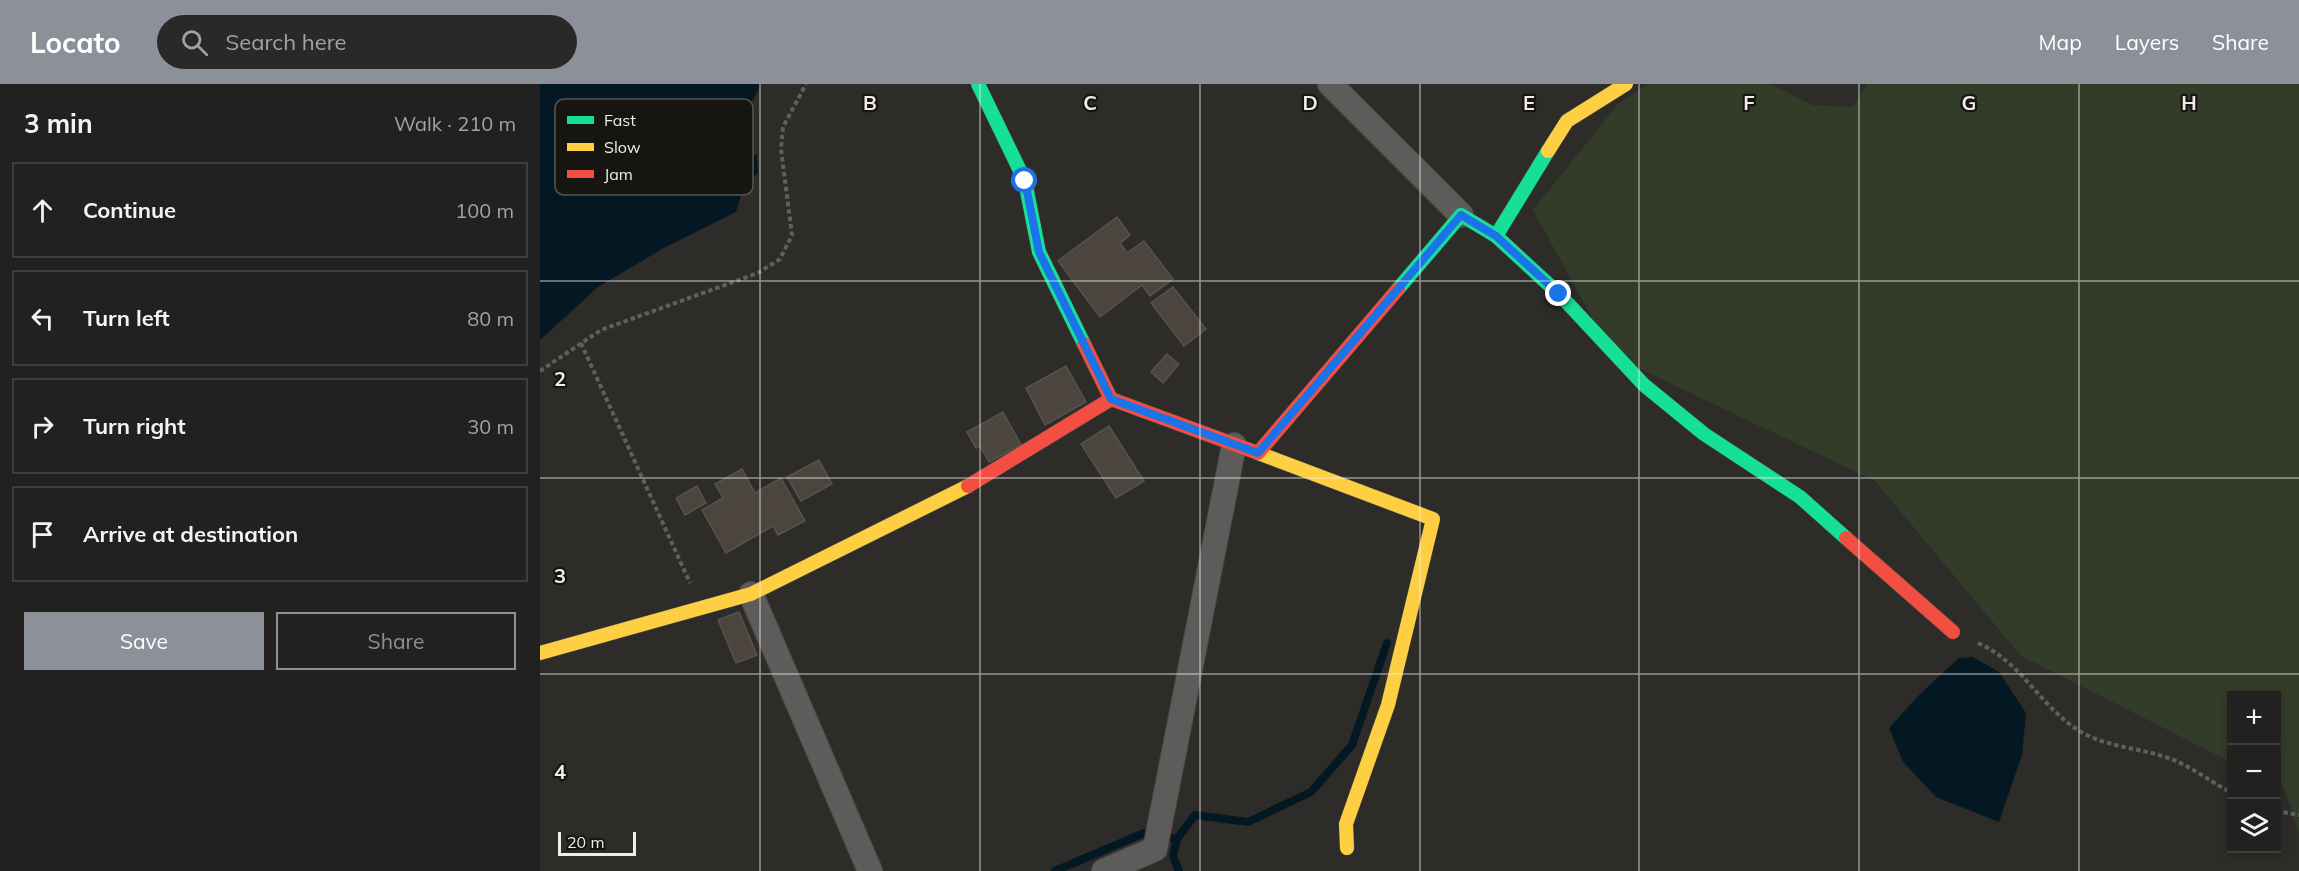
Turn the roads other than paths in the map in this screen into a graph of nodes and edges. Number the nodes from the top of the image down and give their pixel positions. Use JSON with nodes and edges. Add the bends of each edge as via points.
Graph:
{"nodes":[{"id":1,"x":978,"y":84,"type":"edge"},
{"id":2,"x":1330,"y":84,"type":"edge"},
{"id":3,"x":1626,"y":84,"type":"edge"},
{"id":4,"x":1461,"y":215,"type":"junction"},
{"id":5,"x":1496,"y":236,"type":"junction"},
{"id":6,"x":1111,"y":399,"type":"junction"},
{"id":7,"x":1234,"y":445,"type":"junction"},
{"id":8,"x":1258,"y":453,"type":"junction"},
{"id":9,"x":751,"y":594,"type":"junction"},
{"id":10,"x":1953,"y":632,"type":"road end"},
{"id":11,"x":540,"y":653,"type":"edge"},
{"id":12,"x":1347,"y":848,"type":"dead end"},
{"id":13,"x":870,"y":871,"type":"edge"},
{"id":14,"x":1104,"y":871,"type":"edge"}],
"edges":[{"from":1,"to":6,"type":"street","via":[[1025,181],[1039,252]]},
{"from":2,"to":4,"type":"street"},
{"from":3,"to":5,"type":"street","via":[[1567,121]]},
{"from":4,"to":5,"type":"street"},
{"from":4,"to":8,"type":"street"},
{"from":5,"to":10,"type":"street","via":[[1559,294],[1644,385],[1704,434],[1800,497]]},
{"from":6,"to":7,"type":"street"},
{"from":6,"to":9,"type":"street","via":[[974,483]]},
{"from":7,"to":8,"type":"street"},
{"from":7,"to":14,"type":"street","via":[[1155,849]]},
{"from":8,"to":12,"type":"street","via":[[1434,519],[1388,705],[1346,824]]},
{"from":9,"to":11,"type":"street"},
{"from":9,"to":13,"type":"street"}]}
